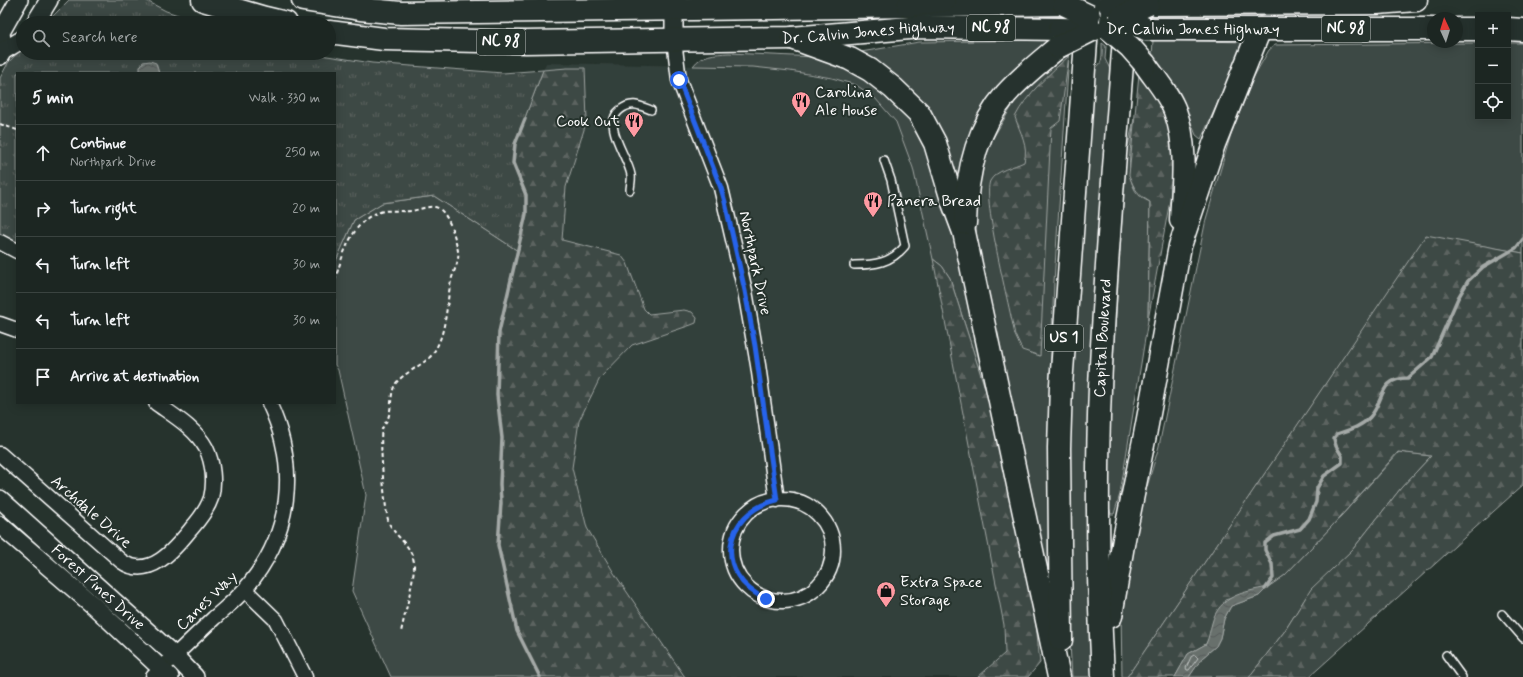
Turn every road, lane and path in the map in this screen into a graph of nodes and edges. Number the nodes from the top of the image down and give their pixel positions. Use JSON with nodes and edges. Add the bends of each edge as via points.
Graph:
{"nodes":[{"id":1,"x":19,"y":0,"type":"edge"},
{"id":2,"x":48,"y":0,"type":"edge"},
{"id":3,"x":204,"y":0,"type":"edge"},
{"id":4,"x":303,"y":0,"type":"edge"},
{"id":5,"x":945,"y":0,"type":"edge"},
{"id":6,"x":1416,"y":0,"type":"edge"},
{"id":7,"x":674,"y":4,"type":"edge"},
{"id":8,"x":908,"y":6,"type":"junction"},
{"id":9,"x":1107,"y":11,"type":"edge"},
{"id":10,"x":39,"y":16,"type":"edge"},
{"id":11,"x":261,"y":16,"type":"edge"},
{"id":12,"x":1427,"y":28,"type":"edge"},
{"id":13,"x":1260,"y":29,"type":"junction"},
{"id":14,"x":1463,"y":29,"type":"edge"},
{"id":15,"x":1475,"y":29,"type":"edge"},
{"id":16,"x":1511,"y":30,"type":"edge"},
{"id":17,"x":1523,"y":30,"type":"edge"},
{"id":18,"x":336,"y":33,"type":"edge"},
{"id":19,"x":792,"y":38,"type":"junction"},
{"id":20,"x":1059,"y":38,"type":"junction"},
{"id":21,"x":674,"y":40,"type":"junction"},
{"id":22,"x":16,"y":43,"type":"edge"},
{"id":23,"x":1,"y":52,"type":"edge"},
{"id":24,"x":651,"y":110,"type":"dead end"},
{"id":25,"x":0,"y":124,"type":"edge"},
{"id":26,"x":16,"y":130,"type":"edge"},
{"id":27,"x":884,"y":160,"type":"dead end"},
{"id":28,"x":630,"y":190,"type":"dead end"},
{"id":29,"x":964,"y":232,"type":"junction"},
{"id":30,"x":0,"y":242,"type":"edge"},
{"id":31,"x":1180,"y":246,"type":"junction"},
{"id":32,"x":16,"y":250,"type":"edge"},
{"id":33,"x":854,"y":265,"type":"dead end"},
{"id":34,"x":336,"y":277,"type":"edge"},
{"id":35,"x":0,"y":324,"type":"edge"},
{"id":36,"x":16,"y":330,"type":"edge"},
{"id":37,"x":157,"y":404,"type":"edge"},
{"id":38,"x":269,"y":404,"type":"edge"},
{"id":39,"x":0,"y":454,"type":"edge"},
{"id":40,"x":0,"y":498,"type":"edge"},
{"id":41,"x":777,"y":500,"type":"junction"},
{"id":42,"x":0,"y":524,"type":"edge"},
{"id":43,"x":245,"y":590,"type":"junction"},
{"id":44,"x":1502,"y":614,"type":"dead end"},
{"id":45,"x":401,"y":632,"type":"dead end"},
{"id":46,"x":1523,"y":638,"type":"edge"},
{"id":47,"x":1446,"y":655,"type":"dead end"},
{"id":48,"x":176,"y":656,"type":"junction"},
{"id":49,"x":162,"y":674,"type":"edge"},
{"id":50,"x":1103,"y":674,"type":"edge"},
{"id":51,"x":195,"y":677,"type":"edge"},
{"id":52,"x":305,"y":677,"type":"edge"},
{"id":53,"x":1060,"y":677,"type":"edge"},
{"id":54,"x":1462,"y":677,"type":"edge"}],
"edges":[{"from":1,"to":23,"type":"street","via":[[1,32]]},
{"from":2,"to":10,"type":"street"},
{"from":3,"to":11,"type":"highway"},
{"from":4,"to":7,"type":"highway","name":"Dr. Calvin Jones Highway","number":"NC 98","via":[[401,13]]},
{"from":5,"to":8,"type":"highway"},
{"from":6,"to":9,"type":"highway","name":"Dr. Calvin Jones Highway","number":"NC 98"},
{"from":7,"to":8,"type":"highway","name":"Dr. Calvin Jones Highway","number":"NC 98"},
{"from":7,"to":21,"type":"street"},
{"from":8,"to":9,"type":"highway","name":"Dr. Calvin Jones Highway","number":"NC 98","bridge":true,"via":[[1064,4]]},
{"from":9,"to":13,"type":"highway","name":"Dr. Calvin Jones Highway","number":"NC 98","bridge":true,"via":[[1146,29]]},
{"from":9,"to":20,"type":"highway","bridge":true},
{"from":9,"to":31,"type":"highway","bridge":true,"via":[[1175,110],[1180,128],[1184,180]]},
{"from":9,"to":50,"type":"highway","name":"Capital Boulevard","number":"US 1","via":[[1105,287],[1098,477]]},
{"from":9,"to":53,"type":"highway","number":"US 1","via":[[1061,385]]},
{"from":12,"to":13,"type":"highway","name":"Dr. Calvin Jones Highway","number":"NC 98"},
{"from":13,"to":31,"type":"highway","via":[[1214,144]]},
{"from":14,"to":15,"type":"highway"},
{"from":16,"to":17,"type":"highway"},
{"from":18,"to":21,"type":"highway","name":"Dr. Calvin Jones Highway","number":"NC 98","via":[[384,39],[452,41]]},
{"from":19,"to":20,"type":"highway","name":"Dr. Calvin Jones Highway","number":"NC 98","via":[[921,27]]},
{"from":19,"to":21,"type":"highway","name":"Dr. Calvin Jones Highway","number":"NC 98"},
{"from":19,"to":29,"type":"highway","via":[[850,59],[870,70],[919,114],[935,143]]},
{"from":20,"to":29,"type":"highway","via":[[1006,95],[982,131],[968,172]]},
{"from":21,"to":41,"type":"street","name":"Northpark Drive","via":[[679,80],[721,188],[740,269],[759,373]]},
{"from":22,"to":23,"type":"street"},
{"from":24,"to":28,"type":"lane","via":[[635,103],[626,105],[614,114],[612,120],[631,175]]},
{"from":25,"to":26,"type":"path"},
{"from":27,"to":33,"type":"lane","via":[[891,180],[905,246],[896,256],[872,265]]},
{"from":29,"to":53,"type":"highway"},
{"from":30,"to":32,"type":"street"},
{"from":31,"to":50,"type":"highway","via":[[1146,435],[1124,539]]},
{"from":34,"to":45,"type":"path","via":[[343,254],[357,228],[380,212],[436,207],[444,213],[449,222],[458,253],[445,321],[431,355],[397,382],[389,417],[382,430],[381,462],[388,521],[397,536],[407,544],[414,564]]},
{"from":35,"to":36,"type":"street"},
{"from":37,"to":39,"type":"street","name":"Archdale Drive","via":[[199,437],[209,455],[213,476],[211,498],[206,510],[172,552],[150,565],[130,566],[122,561]]},
{"from":38,"to":43,"type":"street","name":"Canes Way","via":[[285,449],[287,498],[274,546]]},
{"from":40,"to":48,"type":"street","name":"Forest Pines Drive"},
{"from":41,"to":41,"type":"street","via":[[763,503],[744,516],[733,535],[731,558],[739,578],[747,587],[766,599],[789,600],[810,592],[822,580],[830,566],[832,543],[829,532],[816,513],[797,502]]},
{"from":42,"to":49,"type":"street","name":"Forest Pines Drive"},
{"from":43,"to":48,"type":"street","name":"Canes Way"},
{"from":43,"to":52,"type":"street","via":[[276,620]]},
{"from":44,"to":46,"type":"lane"},
{"from":47,"to":54,"type":"lane"},
{"from":48,"to":49,"type":"street","name":"Canes Way"},
{"from":48,"to":51,"type":"street","name":"Forest Pines Drive"}]}
